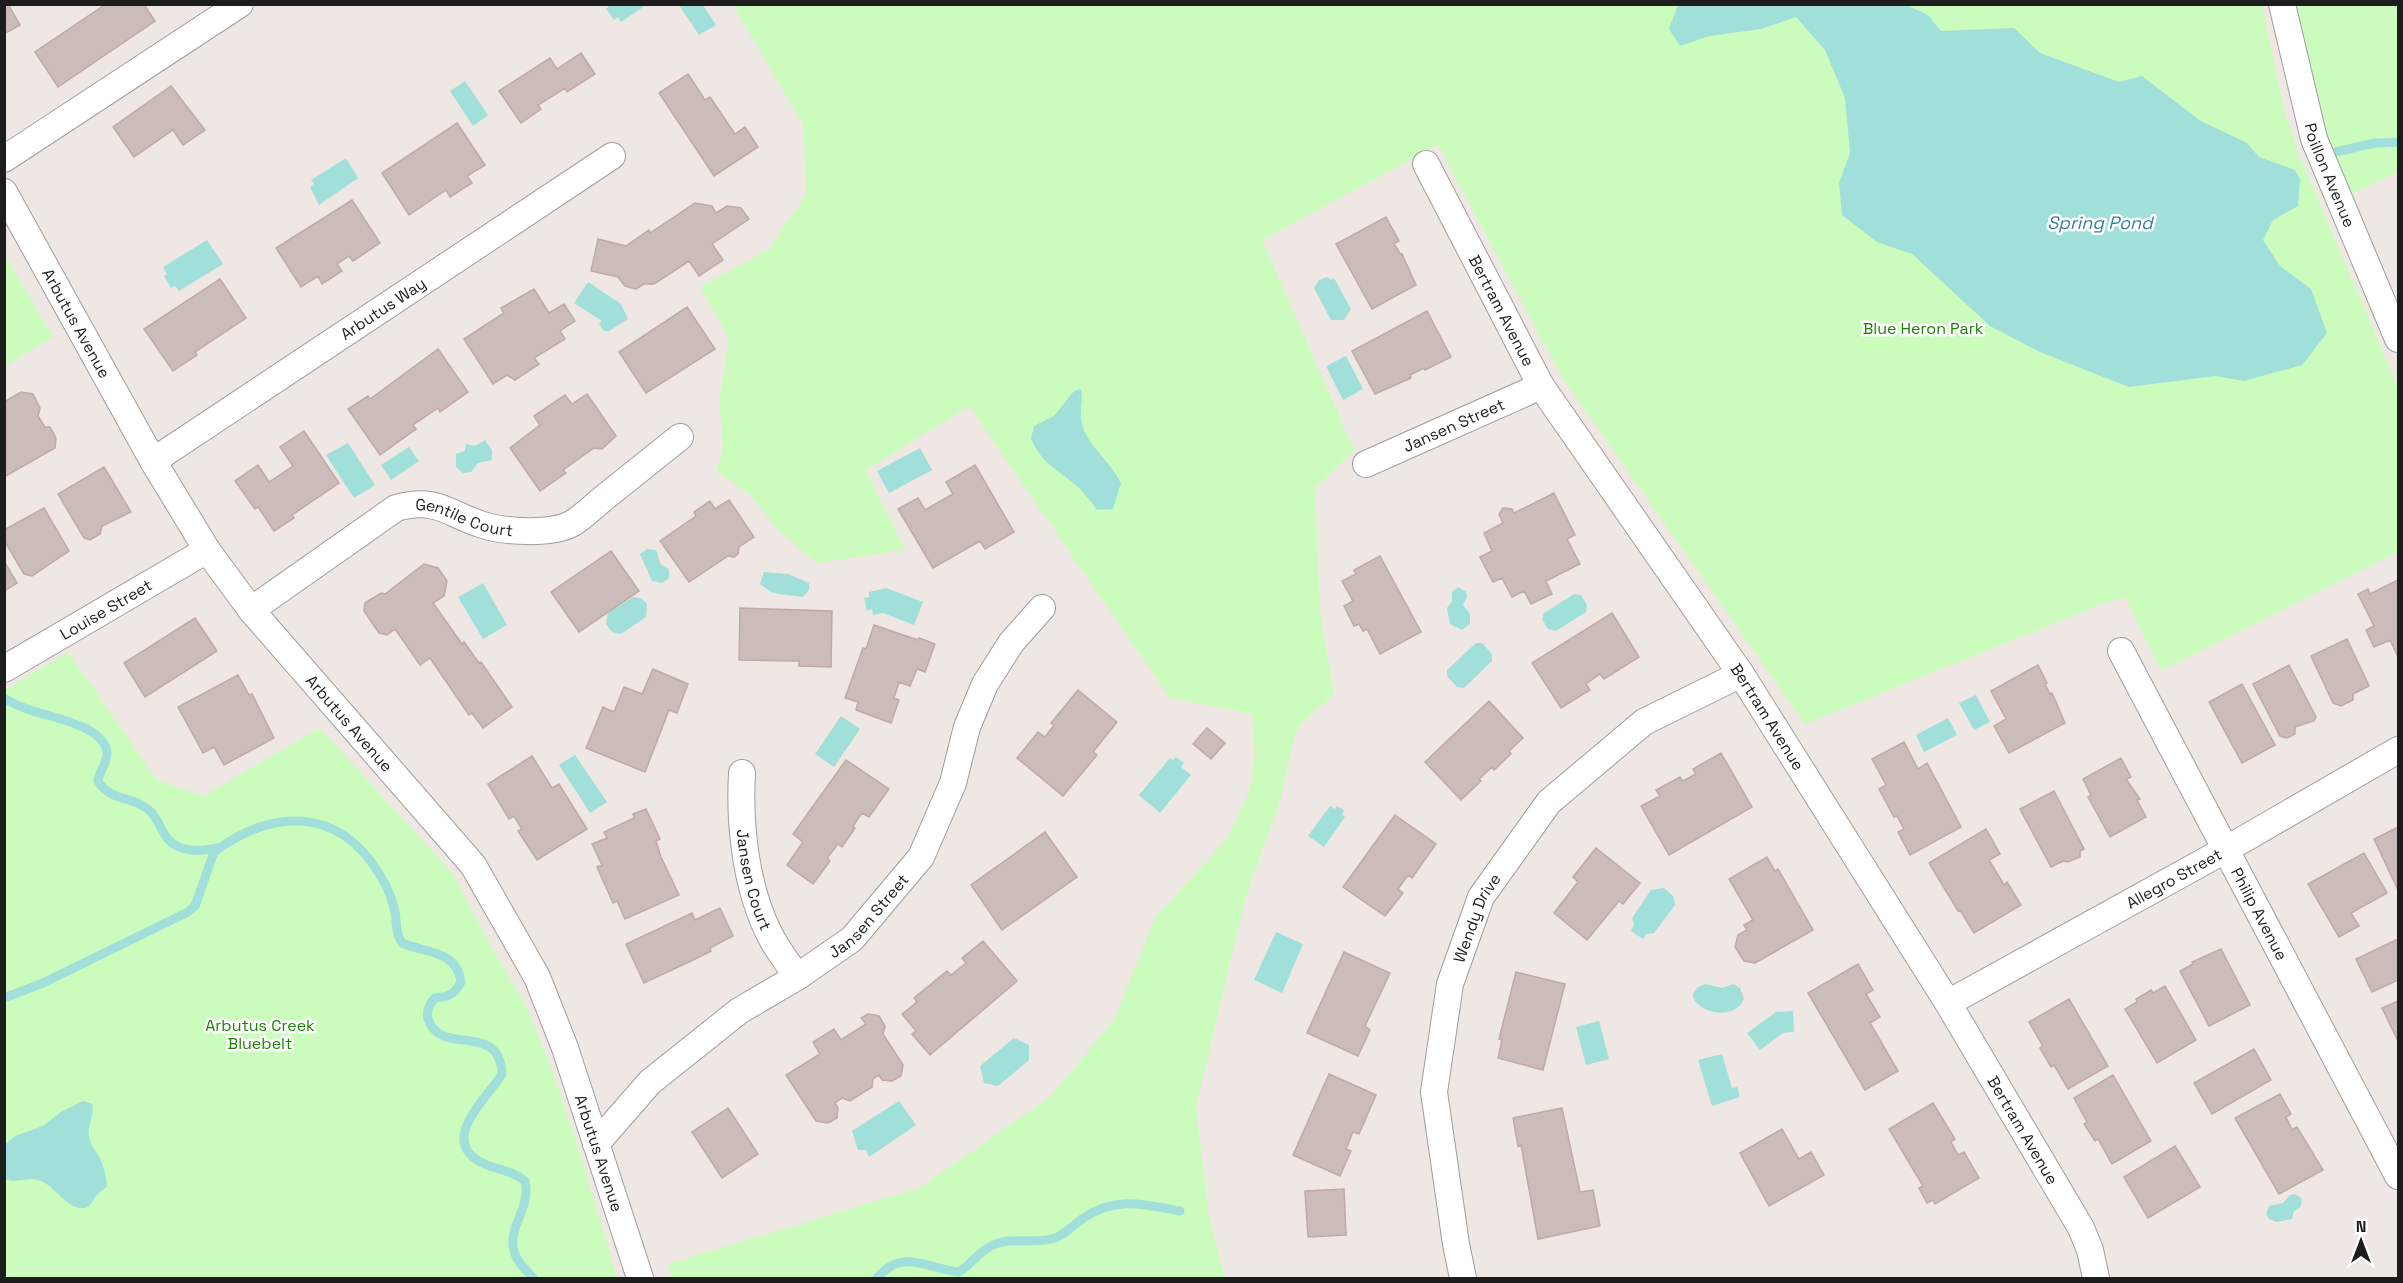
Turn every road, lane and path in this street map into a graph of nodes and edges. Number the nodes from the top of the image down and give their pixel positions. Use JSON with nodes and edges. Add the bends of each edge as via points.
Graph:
{"nodes":[{"id":1,"x":240,"y":4,"type":"edge"},
{"id":2,"x":2282,"y":4,"type":"edge"},
{"id":3,"x":612,"y":156,"type":"dead end"},
{"id":4,"x":4,"y":159,"type":"edge"},
{"id":5,"x":1426,"y":164,"type":"dead end"},
{"id":6,"x":4,"y":192,"type":"edge"},
{"id":7,"x":2398,"y":339,"type":"edge"},
{"id":8,"x":1541,"y":386,"type":"junction"},
{"id":9,"x":680,"y":437,"type":"dead end"},
{"id":10,"x":153,"y":460,"type":"junction"},
{"id":11,"x":1366,"y":464,"type":"dead end"},
{"id":12,"x":207,"y":550,"type":"junction"},
{"id":13,"x":1042,"y":608,"type":"dead end"},
{"id":14,"x":251,"y":610,"type":"junction"},
{"id":15,"x":2121,"y":651,"type":"dead end"},
{"id":16,"x":4,"y":669,"type":"edge"},
{"id":17,"x":1741,"y":674,"type":"junction"},
{"id":18,"x":2398,"y":750,"type":"edge"},
{"id":19,"x":742,"y":773,"type":"dead end"},
{"id":20,"x":2225,"y":850,"type":"junction"},
{"id":21,"x":797,"y":977,"type":"junction"},
{"id":22,"x":1948,"y":1003,"type":"junction"},
{"id":23,"x":596,"y":1144,"type":"junction"},
{"id":24,"x":2398,"y":1176,"type":"edge"},
{"id":25,"x":640,"y":1278,"type":"edge"},
{"id":26,"x":1463,"y":1278,"type":"edge"},
{"id":27,"x":2096,"y":1278,"type":"edge"}],
"edges":[{"from":1,"to":4,"type":"street"},
{"from":2,"to":7,"type":"street","name":"Poillon Avenue","via":[[2314,139]]},
{"from":3,"to":10,"type":"street","name":"Arbutus Way"},
{"from":5,"to":8,"type":"street","name":"Bertram Avenue"},
{"from":6,"to":10,"type":"street","name":"Arbutus Avenue"},
{"from":8,"to":11,"type":"street","name":"Jansen Street"},
{"from":8,"to":17,"type":"street","name":"Bertram Avenue"},
{"from":9,"to":14,"type":"street","name":"Gentile Court","via":[[572,524],[516,531],[483,525],[442,506],[413,504],[396,508]]},
{"from":10,"to":12,"type":"street","name":"Arbutus Avenue"},
{"from":12,"to":14,"type":"street","name":"Arbutus Avenue"},
{"from":12,"to":16,"type":"street","name":"Louise Street"},
{"from":13,"to":21,"type":"street","name":"Jansen Street","via":[[1011,643],[985,684],[953,783],[921,856],[852,939]]},
{"from":14,"to":23,"type":"street","name":"Arbutus Avenue","via":[[473,865],[537,977]]},
{"from":15,"to":20,"type":"street","name":"Philip Avenue"},
{"from":17,"to":22,"type":"street","name":"Bertram Avenue"},
{"from":17,"to":26,"type":"street","name":"Wendy Drive","via":[[1644,722],[1549,802],[1481,897],[1450,984],[1434,1092]]},
{"from":18,"to":20,"type":"street","name":"Allegro Street"},
{"from":19,"to":21,"type":"street","name":"Jansen Court","via":[[740,812],[754,898],[771,938]]},
{"from":20,"to":22,"type":"street","name":"Allegro Street"},
{"from":20,"to":24,"type":"street","name":"Philip Avenue"},
{"from":21,"to":23,"type":"street","name":"Jansen Street","via":[[739,1011],[650,1082]]},
{"from":22,"to":27,"type":"street","name":"Bertram Avenue","via":[[2081,1228]]},
{"from":23,"to":25,"type":"street","name":"Arbutus Avenue"}]}
